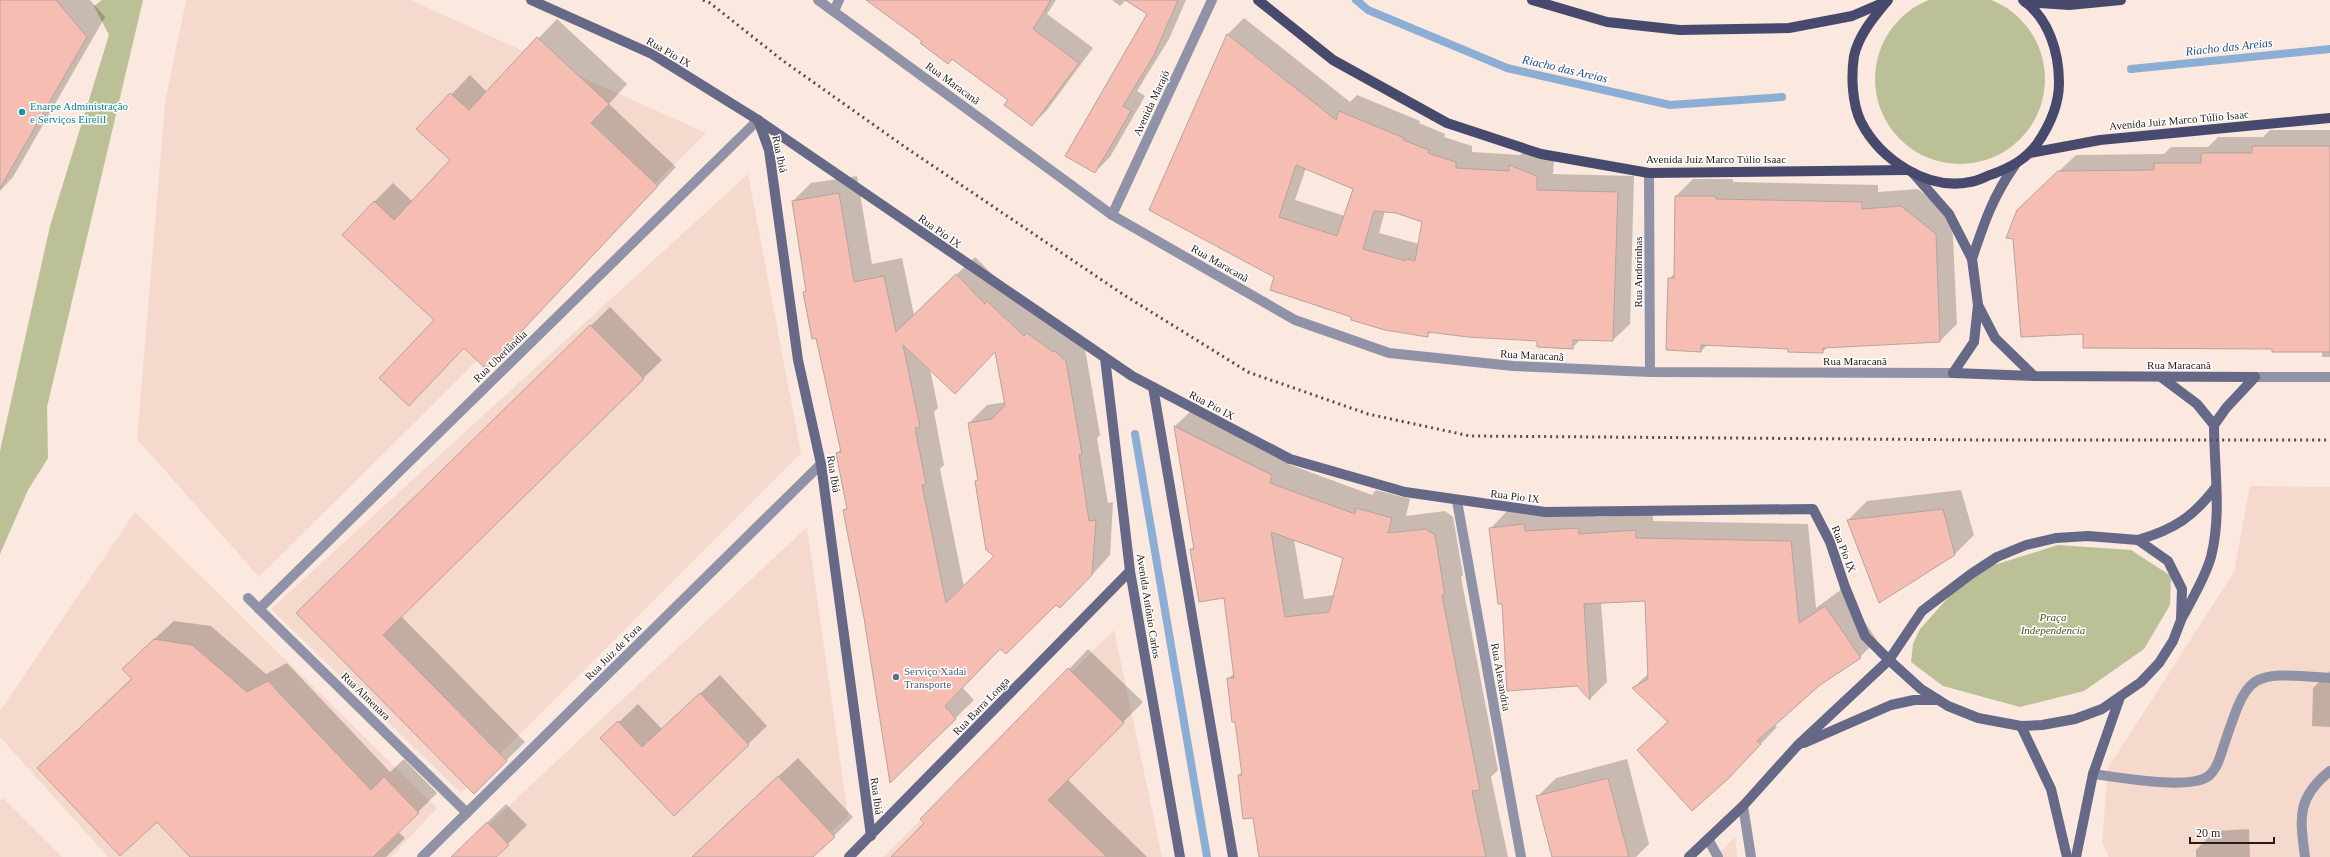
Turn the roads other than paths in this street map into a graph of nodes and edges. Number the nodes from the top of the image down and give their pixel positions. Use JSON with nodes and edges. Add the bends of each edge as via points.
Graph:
{"nodes":[{"id":1,"x":531,"y":0,"type":"edge"},
{"id":2,"x":818,"y":0,"type":"edge"},
{"id":3,"x":839,"y":0,"type":"edge"},
{"id":4,"x":1212,"y":0,"type":"edge"},
{"id":5,"x":1258,"y":0,"type":"edge"},
{"id":6,"x":1532,"y":0,"type":"edge"},
{"id":7,"x":1888,"y":0,"type":"edge"},
{"id":8,"x":2121,"y":0,"type":"edge"},
{"id":9,"x":2024,"y":1,"type":"edge"},
{"id":10,"x":834,"y":10,"type":"junction"},
{"id":11,"x":2330,"y":118,"type":"edge"},
{"id":12,"x":758,"y":120,"type":"junction"},
{"id":13,"x":2030,"y":153,"type":"junction"},
{"id":14,"x":2015,"y":165,"type":"junction"},
{"id":15,"x":1909,"y":171,"type":"junction"},
{"id":16,"x":1650,"y":173,"type":"junction"},
{"id":17,"x":1112,"y":215,"type":"junction"},
{"id":18,"x":1972,"y":259,"type":"junction"},
{"id":19,"x":1978,"y":305,"type":"junction"},
{"id":20,"x":1105,"y":358,"type":"junction"},
{"id":21,"x":1650,"y":372,"type":"junction"},
{"id":22,"x":1953,"y":373,"type":"junction"},
{"id":23,"x":2034,"y":376,"type":"junction"},
{"id":24,"x":2160,"y":377,"type":"junction"},
{"id":25,"x":2255,"y":377,"type":"junction"},
{"id":26,"x":2330,"y":377,"type":"edge"},
{"id":27,"x":1153,"y":387,"type":"junction"},
{"id":28,"x":2214,"y":425,"type":"junction"},
{"id":29,"x":821,"y":464,"type":"junction"},
{"id":30,"x":2216,"y":486,"type":"junction"},
{"id":31,"x":1457,"y":501,"type":"junction"},
{"id":32,"x":2138,"y":540,"type":"junction"},
{"id":33,"x":1130,"y":571,"type":"junction"},
{"id":34,"x":248,"y":598,"type":"dead end"},
{"id":35,"x":260,"y":609,"type":"junction"},
{"id":36,"x":2180,"y":620,"type":"junction"},
{"id":37,"x":1889,"y":660,"type":"junction"},
{"id":38,"x":2330,"y":678,"type":"edge"},
{"id":39,"x":2120,"y":698,"type":"junction"},
{"id":40,"x":1938,"y":700,"type":"junction"},
{"id":41,"x":2021,"y":726,"type":"junction"},
{"id":42,"x":1797,"y":746,"type":"junction"},
{"id":43,"x":2330,"y":771,"type":"edge"},
{"id":44,"x":2093,"y":774,"type":"junction"},
{"id":45,"x":1743,"y":806,"type":"junction"},
{"id":46,"x":467,"y":813,"type":"junction"},
{"id":47,"x":871,"y":836,"type":"junction"},
{"id":48,"x":1708,"y":839,"type":"junction"},
{"id":49,"x":422,"y":857,"type":"edge"},
{"id":50,"x":849,"y":857,"type":"edge"},
{"id":51,"x":1180,"y":857,"type":"edge"},
{"id":52,"x":1233,"y":857,"type":"edge"},
{"id":53,"x":1521,"y":857,"type":"edge"},
{"id":54,"x":1689,"y":857,"type":"edge"},
{"id":55,"x":1718,"y":857,"type":"edge"},
{"id":56,"x":1751,"y":857,"type":"edge"},
{"id":57,"x":2067,"y":857,"type":"edge"},
{"id":58,"x":2076,"y":857,"type":"edge"},
{"id":59,"x":2305,"y":857,"type":"edge"}],
"edges":[{"from":1,"to":12,"type":"street","name":"Rua Pio IX","via":[[652,54]]},
{"from":2,"to":10,"type":"street","name":"Rua Maracanã"},
{"from":3,"to":10,"type":"street"},
{"from":4,"to":17,"type":"street","name":"Avenida Marajó"},
{"from":5,"to":16,"type":"main road","name":"Avenida Juiz Marco Túlio Isaac","via":[[1333,60],[1447,123],[1541,154]]},
{"from":6,"to":7,"type":"main road","via":[[1607,22],[1680,30],[1789,28],[1852,16]]},
{"from":7,"to":15,"type":"main road","via":[[1867,25],[1854,56],[1853,89],[1861,121],[1880,149]]},
{"from":8,"to":9,"type":"main road","via":[[2069,5]]},
{"from":9,"to":13,"type":"main road","via":[[2039,16],[2049,32],[2059,63],[2059,95],[2052,120]]},
{"from":10,"to":17,"type":"street","name":"Rua Maracanã"},
{"from":11,"to":13,"type":"main road","name":"Avenida Juiz Marco Túlio Isaac","via":[[2100,140]]},
{"from":12,"to":20,"type":"street","name":"Rua Pio IX"},
{"from":12,"to":29,"type":"street","name":"Rua Ibiá","via":[[769,150],[798,360]]},
{"from":12,"to":35,"type":"street","name":"Rua Uberlândia"},
{"from":13,"to":14,"type":"main road"},
{"from":14,"to":15,"type":"main road","via":[[1970,182],[1941,182]]},
{"from":14,"to":18,"type":"street","via":[[1988,210]]},
{"from":15,"to":16,"type":"main road","name":"Avenida Juiz Marco Túlio Isaac"},
{"from":15,"to":18,"type":"street","via":[[1949,214]]},
{"from":16,"to":21,"type":"street","name":"Rua Andorinhas"},
{"from":17,"to":21,"type":"street","name":"Rua Maracanã","via":[[1295,320],[1389,353],[1513,366]]},
{"from":18,"to":19,"type":"street"},
{"from":19,"to":22,"type":"street","via":[[1974,342]]},
{"from":19,"to":23,"type":"street","via":[[1995,338]]},
{"from":20,"to":27,"type":"street","name":"Rua Pio IX"},
{"from":20,"to":33,"type":"street","name":"Avenida Antônio Carlos"},
{"from":21,"to":22,"type":"street","name":"Rua Maracanã"},
{"from":22,"to":23,"type":"street","name":"Rua Maracanã"},
{"from":23,"to":24,"type":"street","name":"Rua Maracanã"},
{"from":24,"to":25,"type":"street","name":"Rua Maracanã"},
{"from":24,"to":28,"type":"street","via":[[2196,404]]},
{"from":25,"to":26,"type":"street","name":"Rua Maracanã"},
{"from":25,"to":28,"type":"street","via":[[2230,403]]},
{"from":27,"to":31,"type":"street","name":"Rua Pio IX","via":[[1290,459],[1405,492]]},
{"from":27,"to":52,"type":"street"},
{"from":28,"to":30,"type":"street"},
{"from":29,"to":46,"type":"street","name":"Rua Juiz de Fora"},
{"from":29,"to":47,"type":"street","name":"Rua Ibiá"},
{"from":30,"to":32,"type":"street","via":[[2200,508],[2184,520],[2160,534]]},
{"from":30,"to":36,"type":"street","via":[[2217,524],[2211,558]]},
{"from":31,"to":37,"type":"street","name":"Rua Pio IX","via":[[1545,512],[1813,510],[1830,542],[1865,636]]},
{"from":31,"to":53,"type":"street","name":"Rua Alexandria"},
{"from":32,"to":36,"type":"street","via":[[2168,561],[2182,589]]},
{"from":32,"to":37,"type":"street","via":[[2088,536],[2056,538],[2026,545],[1997,557],[1922,611]]},
{"from":33,"to":47,"type":"street","name":"Rua Barra Longa"},
{"from":33,"to":51,"type":"street","name":"Avenida Antônio Carlos"},
{"from":34,"to":35,"type":"street","name":"Rua Almenara"},
{"from":35,"to":46,"type":"street","name":"Rua Almenara"},
{"from":36,"to":39,"type":"street","via":[[2173,642],[2159,663]]},
{"from":37,"to":40,"type":"street","via":[[1921,689]]},
{"from":37,"to":42,"type":"street"},
{"from":38,"to":44,"type":"street","via":[[2279,674],[2260,678],[2246,688],[2238,702],[2218,764],[2208,777],[2194,782],[2146,781]]},
{"from":39,"to":41,"type":"street","via":[[2102,709],[2075,719]]},
{"from":39,"to":44,"type":"street"},
{"from":40,"to":41,"type":"street","via":[[1978,718]]},
{"from":40,"to":42,"type":"street","via":[[1914,700],[1891,705]]},
{"from":41,"to":57,"type":"street","via":[[2051,789]]},
{"from":42,"to":45,"type":"street"},
{"from":43,"to":59,"type":"street","via":[[2317,781],[2305,800],[2300,822]]},
{"from":44,"to":58,"type":"street"},
{"from":45,"to":48,"type":"street"},
{"from":45,"to":56,"type":"street"},
{"from":46,"to":49,"type":"street","name":"Rua Juiz de Fora"},
{"from":47,"to":50,"type":"street","name":"Rua Barra Longa"},
{"from":48,"to":54,"type":"street"},
{"from":48,"to":55,"type":"street"}]}
